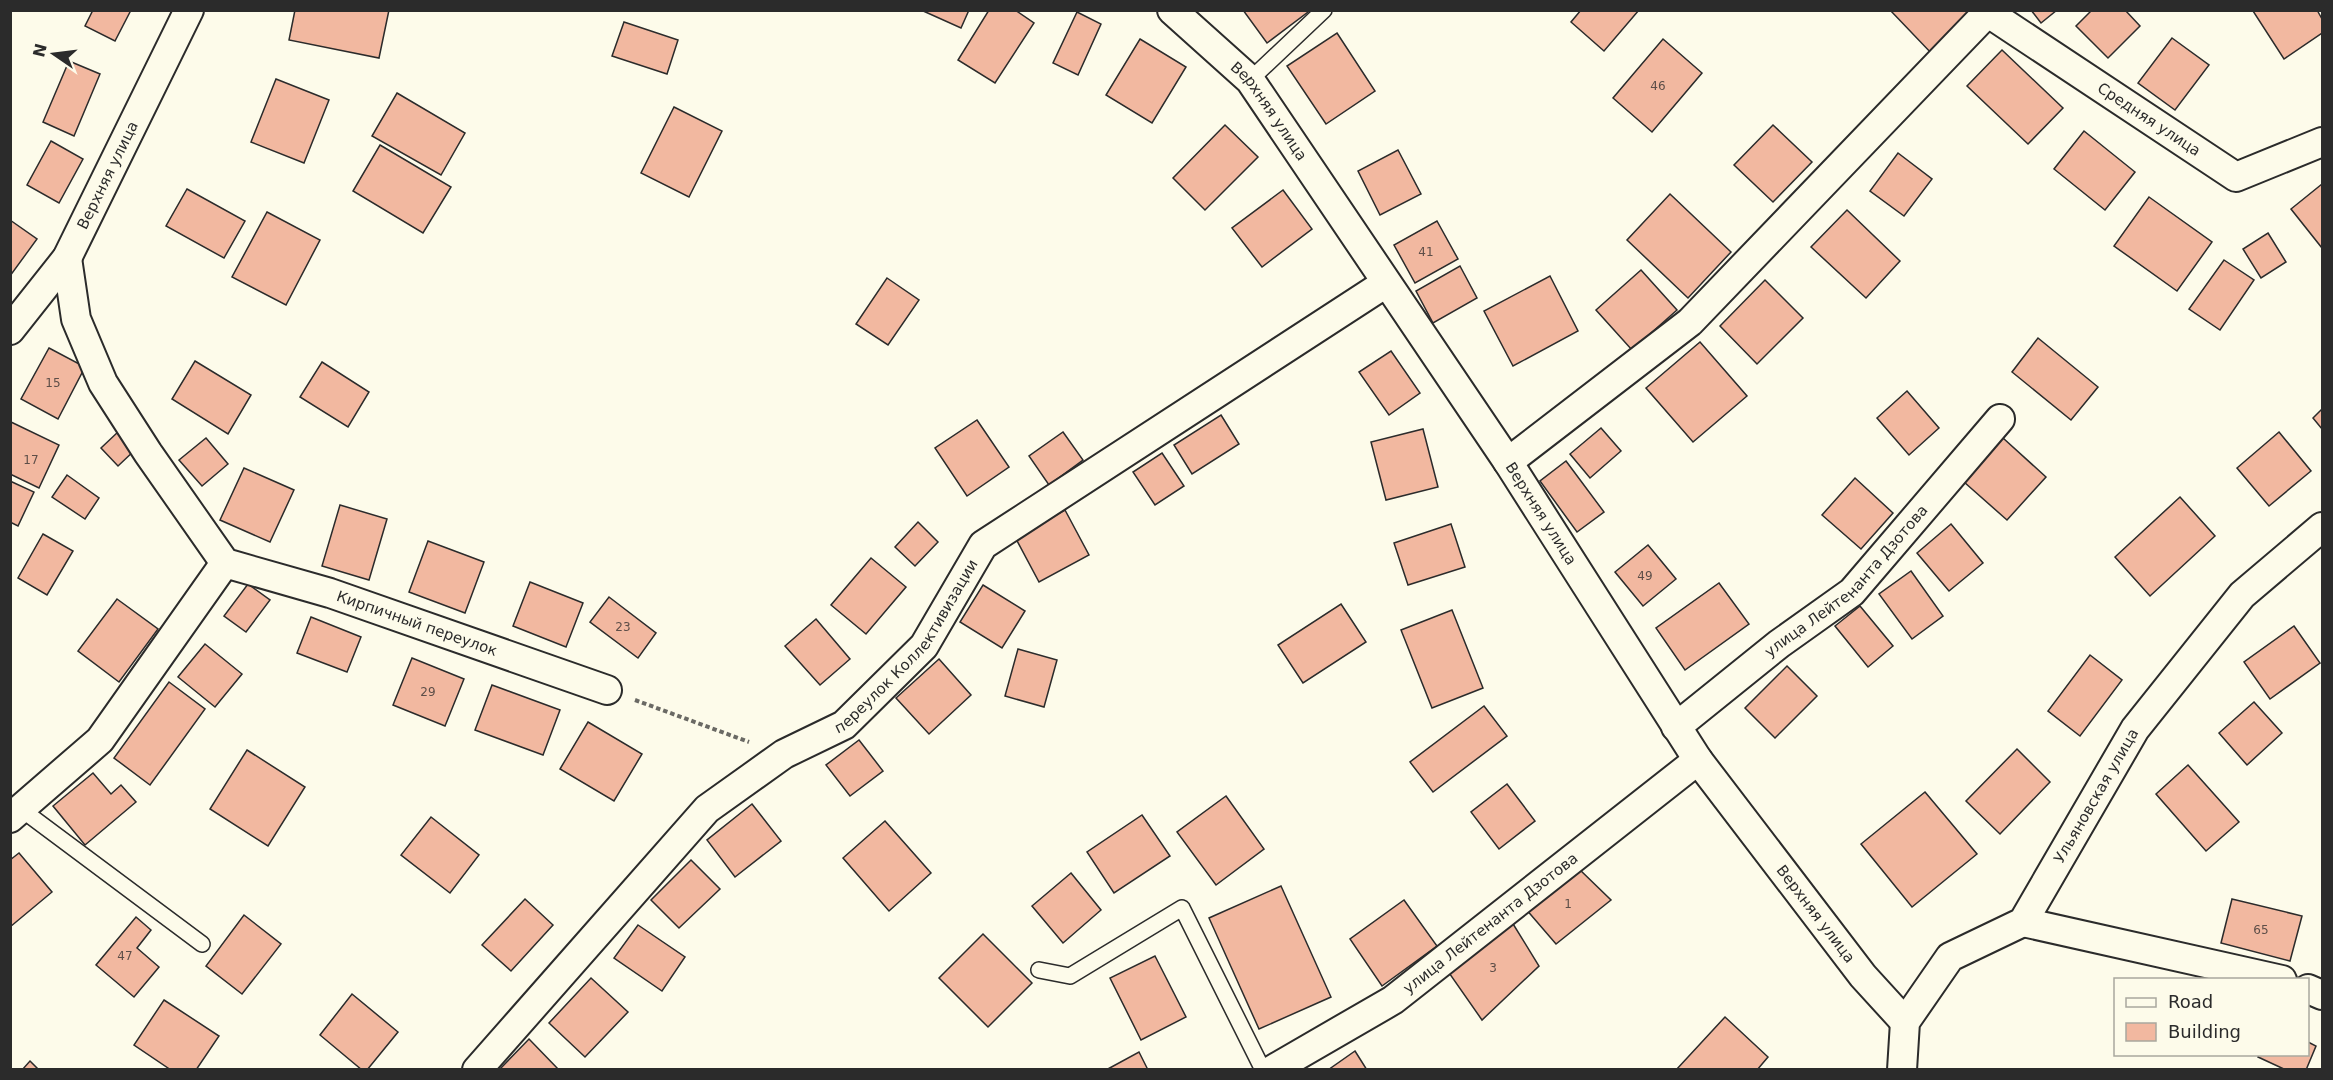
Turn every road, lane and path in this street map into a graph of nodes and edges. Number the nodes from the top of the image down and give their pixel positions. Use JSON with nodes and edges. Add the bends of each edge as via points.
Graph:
{"nodes":[{"id":1,"x":189,"y":10,"type":"edge"},
{"id":2,"x":1172,"y":10,"type":"edge"},
{"id":3,"x":1324,"y":10,"type":"edge"},
{"id":4,"x":1986,"y":12,"type":"edge"},
{"id":5,"x":1250,"y":80,"type":"junction"},
{"id":6,"x":2322,"y":142,"type":"edge"},
{"id":7,"x":67,"y":258,"type":"junction"},
{"id":8,"x":1386,"y":283,"type":"junction"},
{"id":9,"x":10,"y":330,"type":"edge"},
{"id":10,"x":2000,"y":419,"type":"dead end"},
{"id":11,"x":1508,"y":462,"type":"junction"},
{"id":12,"x":2322,"y":527,"type":"edge"},
{"id":13,"x":225,"y":562,"type":"junction"},
{"id":14,"x":607,"y":690,"type":"joint"},
{"id":15,"x":1676,"y":727,"type":"junction"},
{"id":16,"x":784,"y":754,"type":"junction"},
{"id":17,"x":1698,"y":760,"type":"junction"},
{"id":18,"x":16,"y":813,"type":"edge"},
{"id":19,"x":2024,"y":922,"type":"junction"},
{"id":20,"x":202,"y":944,"type":"dead end"},
{"id":21,"x":1039,"y":970,"type":"dead end"},
{"id":22,"x":2273,"y":978,"type":"edge"},
{"id":23,"x":1905,"y":1022,"type":"junction"},
{"id":24,"x":477,"y":1070,"type":"edge"},
{"id":25,"x":1263,"y":1070,"type":"edge"},
{"id":26,"x":1272,"y":1070,"type":"edge"},
{"id":27,"x":1902,"y":1070,"type":"edge"}],
"edges":[{"from":1,"to":7,"type":"street","name":"Верхняя улица"},
{"from":2,"to":5,"type":"street","name":"Верхняя улица"},
{"from":3,"to":5,"type":"lane"},
{"from":4,"to":6,"type":"street","name":"Средняя улица","via":[[2236,177]]},
{"from":4,"to":11,"type":"street","via":[[1690,322]]},
{"from":5,"to":8,"type":"street","name":"Верхняя улица"},
{"from":7,"to":9,"type":"street","name":"Верхняя улица"},
{"from":7,"to":13,"type":"street","via":[[76,319],[103,383]]},
{"from":8,"to":11,"type":"street","name":"Верхняя улица"},
{"from":8,"to":16,"type":"street","name":"переулок Коллективизации","via":[[983,545],[924,646],[844,725]]},
{"from":10,"to":15,"type":"street","name":"улица Лейтенанта Дзотова","via":[[1852,592],[1779,644]]},
{"from":11,"to":15,"type":"street","name":"Верхняя улица"},
{"from":12,"to":19,"type":"street","name":"Ульяновская улица","via":[[2242,595],[2135,729]]},
{"from":13,"to":14,"type":"street","name":"Кирпичный переулок","via":[[330,594]]},
{"from":13,"to":18,"type":"street","via":[[100,740]]},
{"from":14,"to":16,"type":"path"},
{"from":15,"to":17,"type":"street","name":"Верхняя улица"},
{"from":16,"to":24,"type":"street","name":"переулок Коллективизации","via":[[707,809]]},
{"from":17,"to":23,"type":"street","name":"Верхняя улица","via":[[1863,976]]},
{"from":17,"to":26,"type":"street","name":"улица Лейтенанта Дзотова","via":[[1394,999]]},
{"from":18,"to":20,"type":"lane"},
{"from":19,"to":22,"type":"street"},
{"from":19,"to":23,"type":"street","via":[[1950,957]]},
{"from":21,"to":25,"type":"lane","via":[[1070,976],[1182,908]]},
{"from":23,"to":27,"type":"street"}]}
